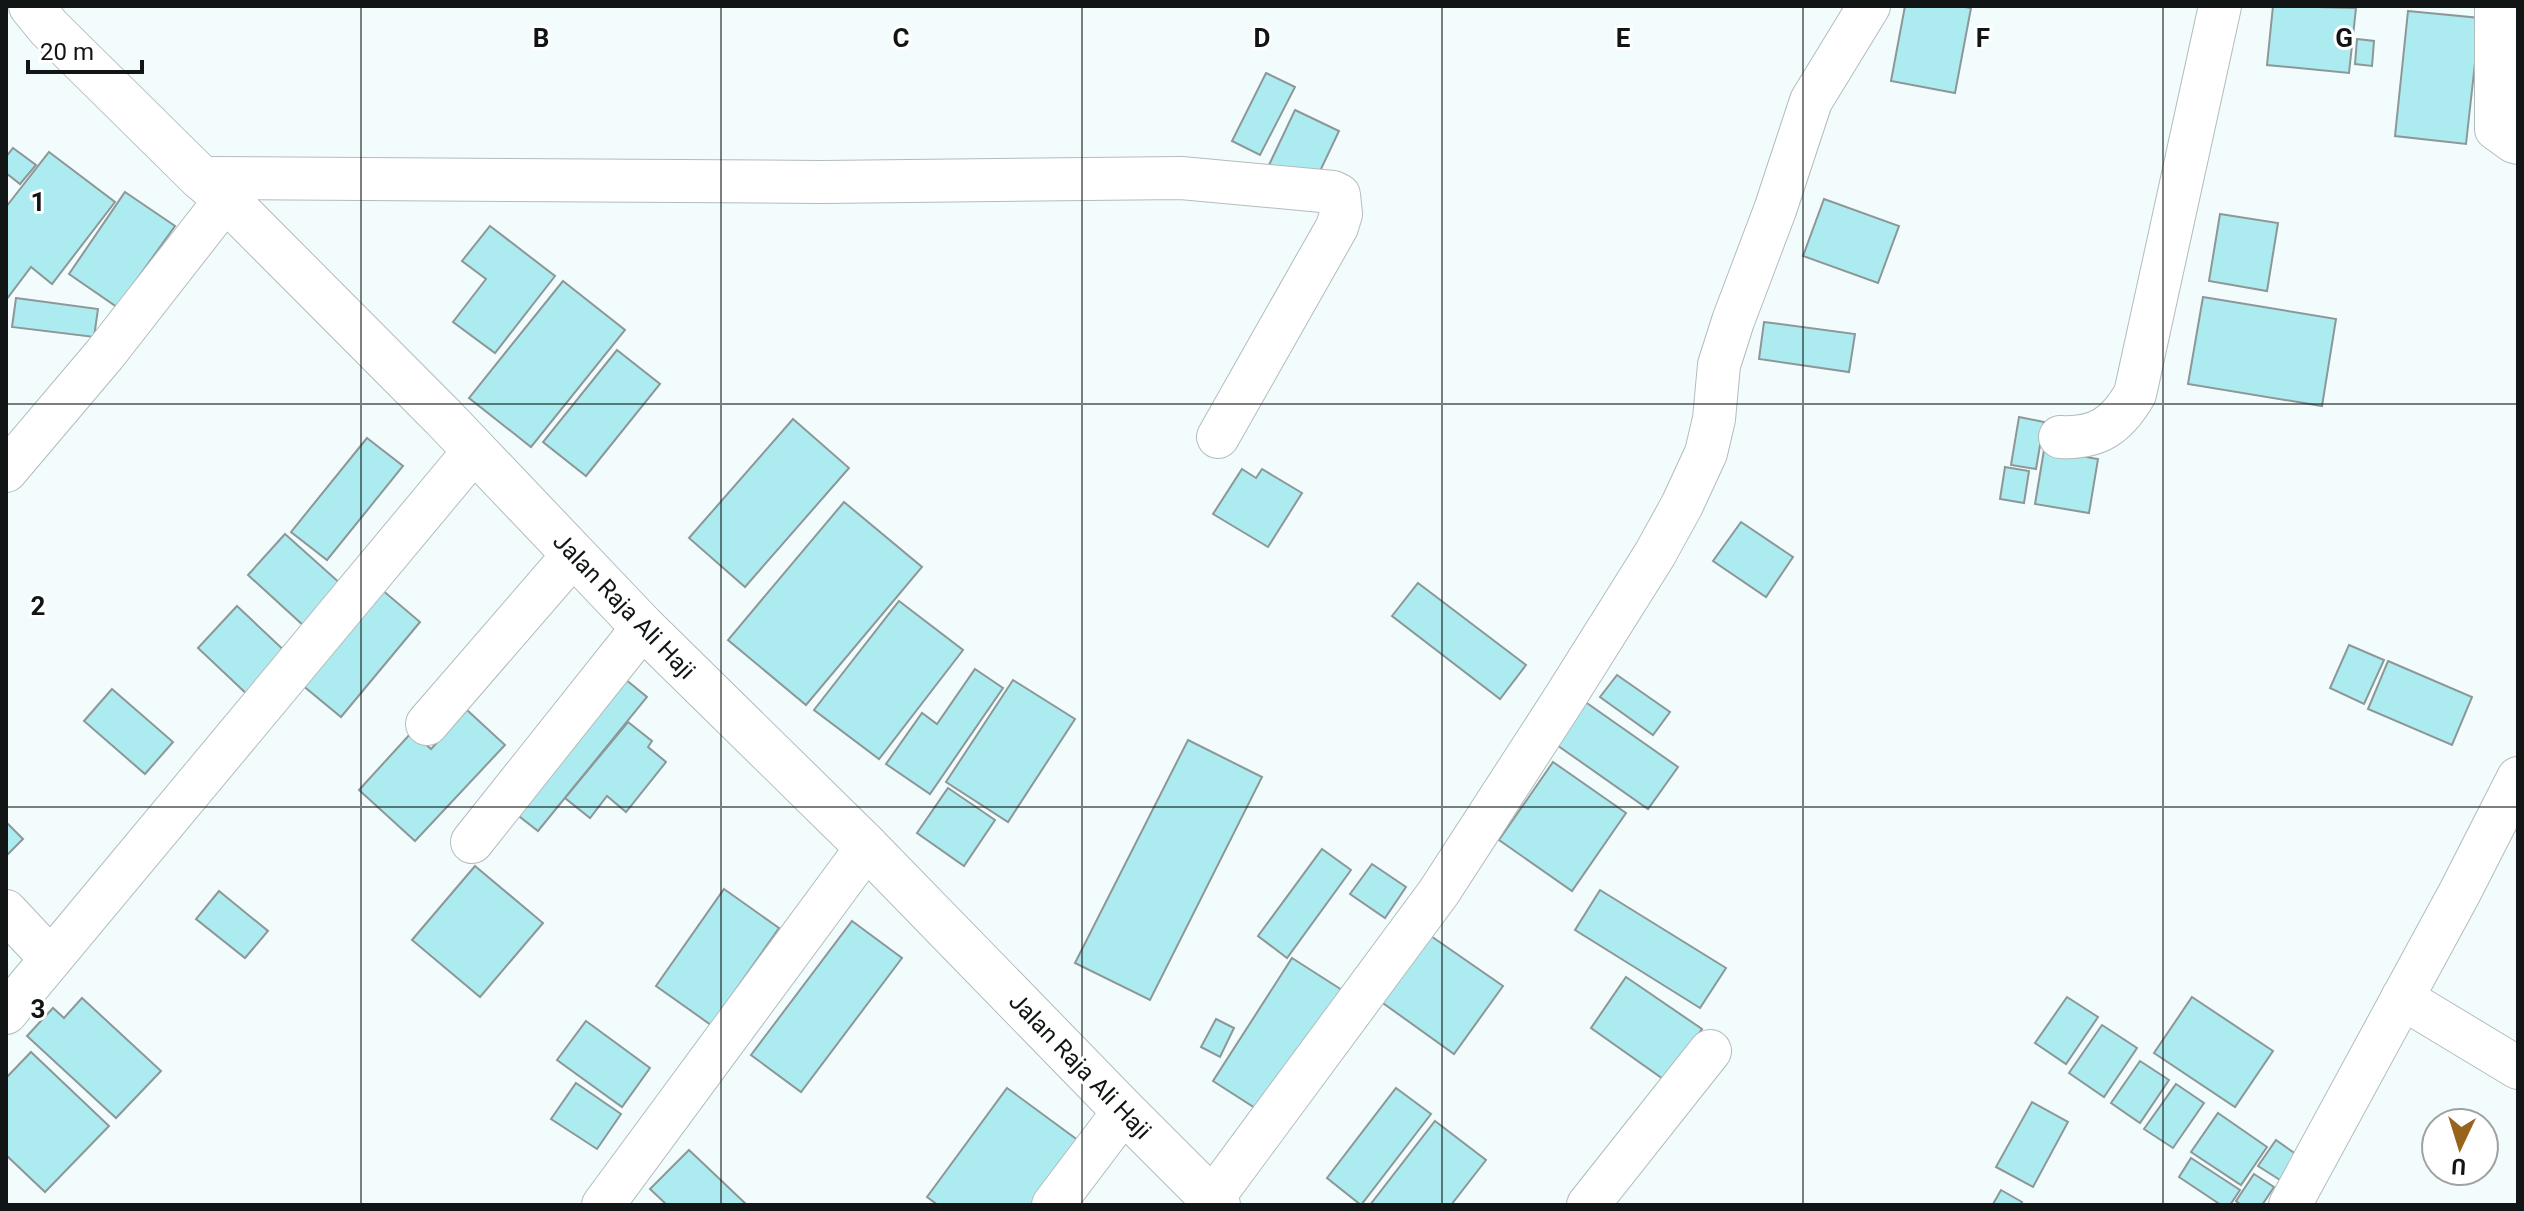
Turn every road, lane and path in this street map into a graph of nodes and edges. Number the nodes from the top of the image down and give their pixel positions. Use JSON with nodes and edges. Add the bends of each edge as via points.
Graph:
{"nodes":[{"id":1,"x":31,"y":6,"type":"edge"},
{"id":2,"x":1869,"y":6,"type":"edge"},
{"id":3,"x":2220,"y":6,"type":"edge"},
{"id":4,"x":2496,"y":6,"type":"edge"},
{"id":5,"x":2518,"y":143,"type":"edge"},
{"id":6,"x":214,"y":188,"type":"junction"},
{"id":7,"x":1218,"y":437,"type":"dead end"},
{"id":8,"x":2060,"y":437,"type":"dead end"},
{"id":9,"x":474,"y":451,"type":"junction"},
{"id":10,"x":6,"y":471,"type":"edge"},
{"id":11,"x":574,"y":554,"type":"junction"},
{"id":12,"x":643,"y":627,"type":"junction"},
{"id":13,"x":427,"y":724,"type":"dead end"},
{"id":14,"x":2518,"y":778,"type":"edge"},
{"id":15,"x":472,"y":842,"type":"dead end"},
{"id":16,"x":867,"y":847,"type":"junction"},
{"id":17,"x":6,"y":911,"type":"edge"},
{"id":18,"x":51,"y":959,"type":"junction"},
{"id":19,"x":2402,"y":998,"type":"junction"},
{"id":20,"x":6,"y":1013,"type":"edge"},
{"id":21,"x":1710,"y":1051,"type":"dead end"},
{"id":22,"x":2518,"y":1068,"type":"edge"},
{"id":23,"x":1124,"y":1111,"type":"junction"},
{"id":24,"x":1215,"y":1202,"type":"edge"},
{"id":25,"x":603,"y":1205,"type":"edge"},
{"id":26,"x":1053,"y":1205,"type":"edge"},
{"id":27,"x":1588,"y":1205,"type":"edge"},
{"id":28,"x":2290,"y":1205,"type":"edge"}],
"edges":[{"from":1,"to":6,"type":"main road","name":"Jalan Raja Ali Haji"},
{"from":2,"to":24,"type":"street","via":[[1811,101],[1733,321],[1719,365],[1706,453],[1682,505],[1439,892]]},
{"from":3,"to":8,"type":"street","via":[[2135,394],[2124,413],[2101,433]]},
{"from":4,"to":5,"type":"street","via":[[2496,129]]},
{"from":6,"to":7,"type":"street","via":[[1181,178],[1333,192],[1341,204],[1337,227]]},
{"from":6,"to":9,"type":"main road","name":"Jalan Raja Ali Haji"},
{"from":6,"to":10,"type":"street","via":[[105,354]]},
{"from":9,"to":11,"type":"main road","name":"Jalan Raja Ali Haji"},
{"from":9,"to":18,"type":"street"},
{"from":11,"to":12,"type":"main road","name":"Jalan Raja Ali Haji"},
{"from":11,"to":13,"type":"street"},
{"from":12,"to":15,"type":"street"},
{"from":12,"to":16,"type":"main road","name":"Jalan Raja Ali Haji"},
{"from":14,"to":19,"type":"street"},
{"from":16,"to":23,"type":"main road","name":"Jalan Raja Ali Haji"},
{"from":16,"to":25,"type":"street"},
{"from":17,"to":18,"type":"street"},
{"from":18,"to":20,"type":"street"},
{"from":19,"to":22,"type":"street"},
{"from":19,"to":28,"type":"street"},
{"from":21,"to":27,"type":"street"},
{"from":23,"to":24,"type":"main road","name":"Jalan Raja Ali Haji"},
{"from":23,"to":26,"type":"street"}]}
